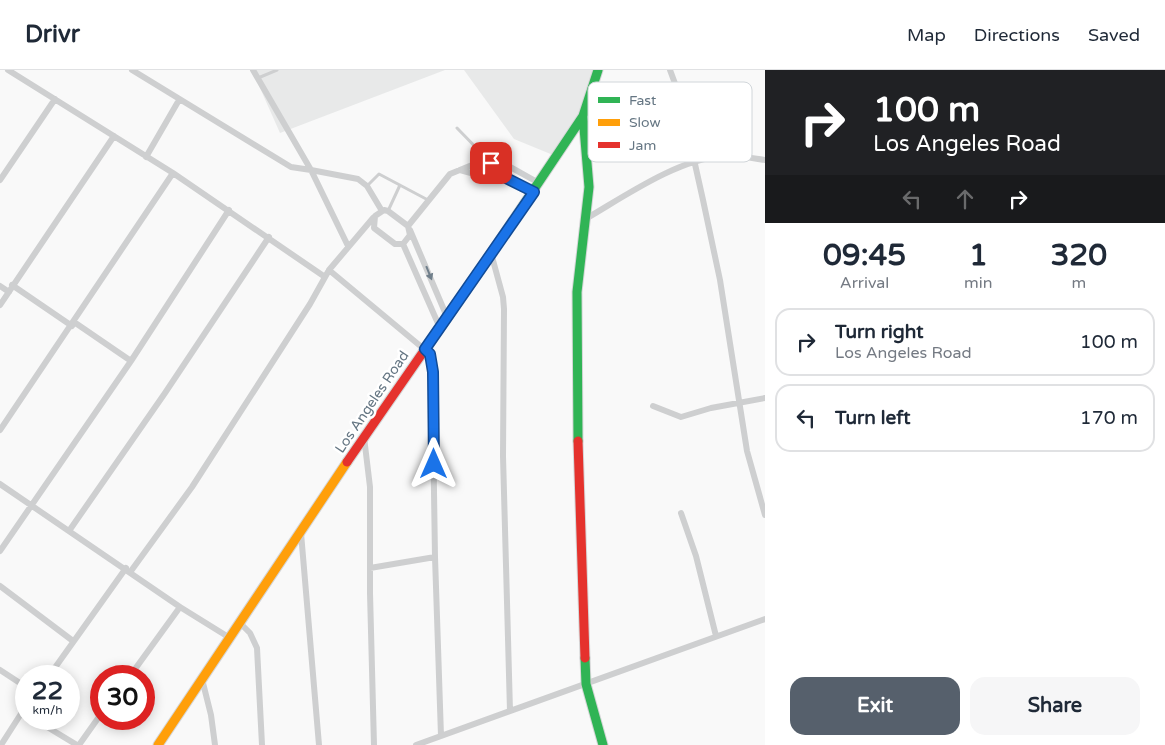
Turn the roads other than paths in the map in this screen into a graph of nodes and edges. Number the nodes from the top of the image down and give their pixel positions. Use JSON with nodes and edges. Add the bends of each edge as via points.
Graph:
{"nodes":[{"id":1,"x":8,"y":70,"type":"edge"},
{"id":2,"x":132,"y":70,"type":"edge"},
{"id":3,"x":253,"y":70,"type":"edge"},
{"id":4,"x":276,"y":70,"type":"edge"},
{"id":5,"x":598,"y":70,"type":"edge"},
{"id":6,"x":670,"y":70,"type":"edge"},
{"id":7,"x":257,"y":78,"type":"junction"},
{"id":8,"x":594,"y":82,"type":"edge"},
{"id":9,"x":675,"y":82,"type":"edge"},
{"id":10,"x":55,"y":99,"type":"junction"},
{"id":11,"x":179,"y":100,"type":"junction"},
{"id":12,"x":588,"y":101,"type":"edge"},
{"id":13,"x":583,"y":116,"type":"junction"},
{"id":14,"x":457,"y":128,"type":"dead end"},
{"id":15,"x":114,"y":136,"type":"junction"},
{"id":16,"x":146,"y":156,"type":"junction"},
{"id":17,"x":752,"y":159,"type":"edge"},
{"id":18,"x":765,"y":160,"type":"edge"},
{"id":19,"x":700,"y":162,"type":"edge"},
{"id":20,"x":491,"y":163,"type":"junction"},
{"id":21,"x":696,"y":163,"type":"junction"},
{"id":22,"x":311,"y":170,"type":"junction"},
{"id":23,"x":460,"y":170,"type":"junction"},
{"id":24,"x":172,"y":173,"type":"junction"},
{"id":25,"x":494,"y":176,"type":"junction"},
{"id":26,"x":0,"y":180,"type":"edge"},
{"id":27,"x":540,"y":183,"type":"junction"},
{"id":28,"x":400,"y":184,"type":"junction"},
{"id":29,"x":367,"y":186,"type":"junction"},
{"id":30,"x":534,"y":192,"type":"junction"},
{"id":31,"x":430,"y":201,"type":"junction"},
{"id":32,"x":229,"y":210,"type":"junction"},
{"id":33,"x":385,"y":211,"type":"junction"},
{"id":34,"x":374,"y":218,"type":"junction"},
{"id":35,"x":588,"y":218,"type":"junction"},
{"id":36,"x":409,"y":227,"type":"junction"},
{"id":37,"x":374,"y":228,"type":"junction"},
{"id":38,"x":361,"y":232,"type":"junction"},
{"id":39,"x":269,"y":237,"type":"junction"},
{"id":40,"x":403,"y":244,"type":"junction"},
{"id":41,"x":348,"y":246,"type":"junction"},
{"id":42,"x":491,"y":253,"type":"junction"},
{"id":43,"x":329,"y":270,"type":"junction"},
{"id":44,"x":325,"y":278,"type":"junction"},
{"id":45,"x":12,"y":285,"type":"junction"},
{"id":46,"x":0,"y":286,"type":"edge"},
{"id":47,"x":8,"y":292,"type":"junction"},
{"id":48,"x":0,"y":305,"type":"edge"},
{"id":49,"x":447,"y":318,"type":"junction"},
{"id":50,"x":73,"y":324,"type":"junction"},
{"id":51,"x":440,"y":328,"type":"junction"},
{"id":52,"x":425,"y":349,"type":"junction"},
{"id":53,"x":131,"y":361,"type":"junction"},
{"id":54,"x":765,"y":398,"type":"edge"},
{"id":55,"x":739,"y":402,"type":"junction"},
{"id":56,"x":654,"y":406,"type":"dead end"},
{"id":57,"x":0,"y":430,"type":"edge"},
{"id":58,"x":364,"y":437,"type":"junction"},
{"id":59,"x":0,"y":484,"type":"edge"},
{"id":60,"x":31,"y":505,"type":"junction"},
{"id":61,"x":681,"y":513,"type":"dead end"},
{"id":62,"x":765,"y":515,"type":"edge"},
{"id":63,"x":68,"y":531,"type":"junction"},
{"id":64,"x":301,"y":533,"type":"junction"},
{"id":65,"x":0,"y":551,"type":"edge"},
{"id":66,"x":435,"y":557,"type":"junction"},
{"id":67,"x":370,"y":568,"type":"junction"},
{"id":68,"x":128,"y":569,"type":"junction"},
{"id":69,"x":0,"y":586,"type":"edge"},
{"id":70,"x":180,"y":607,"type":"junction"},
{"id":71,"x":765,"y":619,"type":"edge"},
{"id":72,"x":240,"y":623,"type":"junction"},
{"id":73,"x":716,"y":636,"type":"junction"},
{"id":74,"x":230,"y":638,"type":"junction"},
{"id":75,"x":73,"y":641,"type":"junction"},
{"id":76,"x":57,"y":665,"type":"edge"},
{"id":77,"x":138,"y":665,"type":"edge"},
{"id":78,"x":0,"y":670,"type":"edge"},
{"id":79,"x":202,"y":679,"type":"junction"},
{"id":80,"x":15,"y":680,"type":"edge"},
{"id":81,"x":586,"y":684,"type":"junction"},
{"id":82,"x":510,"y":711,"type":"junction"},
{"id":83,"x":15,"y":725,"type":"edge"},
{"id":84,"x":90,"y":729,"type":"edge"},
{"id":85,"x":53,"y":730,"type":"edge"},
{"id":86,"x":441,"y":736,"type":"junction"},
{"id":87,"x":1,"y":745,"type":"edge"},
{"id":88,"x":78,"y":745,"type":"edge"},
{"id":89,"x":158,"y":745,"type":"edge"},
{"id":90,"x":215,"y":745,"type":"edge"},
{"id":91,"x":262,"y":745,"type":"edge"},
{"id":92,"x":319,"y":745,"type":"edge"},
{"id":93,"x":374,"y":745,"type":"edge"},
{"id":94,"x":416,"y":745,"type":"edge"},
{"id":95,"x":603,"y":745,"type":"edge"}],
"edges":[{"from":1,"to":10,"type":"street"},
{"from":2,"to":11,"type":"street"},
{"from":3,"to":7,"type":"street"},
{"from":4,"to":7,"type":"lane"},
{"from":5,"to":8,"type":"main road","name":"Los Angeles Road"},
{"from":6,"to":9,"type":"street"},
{"from":7,"to":22,"type":"street"},
{"from":10,"to":15,"type":"street"},
{"from":10,"to":26,"type":"street"},
{"from":11,"to":16,"type":"street"},
{"from":11,"to":22,"type":"street","via":[[291,167]]},
{"from":12,"to":13,"type":"main road","name":"Los Angeles Road"},
{"from":13,"to":27,"type":"main road","name":"Los Angeles Road"},
{"from":13,"to":35,"type":"main road","via":[[588,164]]},
{"from":14,"to":20,"type":"lane"},
{"from":15,"to":16,"type":"street"},
{"from":15,"to":45,"type":"street"},
{"from":16,"to":24,"type":"street"},
{"from":17,"to":18,"type":"street"},
{"from":19,"to":21,"type":"street"},
{"from":20,"to":23,"type":"street","via":[[477,163]]},
{"from":20,"to":25,"type":"lane"},
{"from":20,"to":27,"type":"street","via":[[503,163]]},
{"from":21,"to":35,"type":"street","via":[[668,174]]},
{"from":21,"to":55,"type":"street","via":[[720,280]]},
{"from":22,"to":29,"type":"street","via":[[358,179]]},
{"from":22,"to":41,"type":"street"},
{"from":23,"to":25,"type":"street"},
{"from":23,"to":31,"type":"street","via":[[450,174]]},
{"from":24,"to":32,"type":"street"},
{"from":24,"to":50,"type":"street"},
{"from":25,"to":30,"type":"street","via":[[502,176]]},
{"from":27,"to":30,"type":"main road","name":"Los Angeles Road"},
{"from":28,"to":29,"type":"lane","via":[[379,174]]},
{"from":28,"to":31,"type":"lane"},
{"from":28,"to":33,"type":"lane"},
{"from":29,"to":33,"type":"street"},
{"from":30,"to":42,"type":"main road","name":"Los Angeles Road"},
{"from":31,"to":36,"type":"street"},
{"from":32,"to":39,"type":"street"},
{"from":32,"to":53,"type":"street"},
{"from":33,"to":34,"type":"street"},
{"from":33,"to":36,"type":"street"},
{"from":34,"to":37,"type":"street"},
{"from":34,"to":38,"type":"street"},
{"from":35,"to":81,"type":"main road","via":[[577,292],[576,388]]},
{"from":36,"to":40,"type":"street","via":[[408,238]]},
{"from":36,"to":49,"type":"street","one_way":true},
{"from":37,"to":38,"type":"street"},
{"from":37,"to":40,"type":"street","via":[[395,244]]},
{"from":38,"to":41,"type":"street"},
{"from":39,"to":44,"type":"street"},
{"from":39,"to":63,"type":"street"},
{"from":40,"to":51,"type":"street"},
{"from":41,"to":43,"type":"street"},
{"from":42,"to":49,"type":"main road","name":"Los Angeles Road"},
{"from":42,"to":82,"type":"street","via":[[504,303],[503,456]]},
{"from":43,"to":44,"type":"street"},
{"from":43,"to":52,"type":"street"},
{"from":44,"to":68,"type":"street","via":[[192,487]]},
{"from":45,"to":47,"type":"street"},
{"from":45,"to":50,"type":"street"},
{"from":46,"to":47,"type":"street"},
{"from":47,"to":48,"type":"street"},
{"from":49,"to":51,"type":"main road","name":"Los Angeles Road"},
{"from":50,"to":53,"type":"street"},
{"from":50,"to":57,"type":"street"},
{"from":51,"to":52,"type":"main road","name":"Los Angeles Road"},
{"from":52,"to":58,"type":"main road","name":"Los Angeles Road"},
{"from":52,"to":66,"type":"street","via":[[430,354],[433,372]]},
{"from":53,"to":60,"type":"street"},
{"from":54,"to":55,"type":"street"},
{"from":55,"to":56,"type":"street","via":[[681,417]]},
{"from":55,"to":62,"type":"street","via":[[750,464]]},
{"from":58,"to":64,"type":"main road","name":"Los Angeles Road"},
{"from":58,"to":67,"type":"street","via":[[370,487]]},
{"from":59,"to":60,"type":"street"},
{"from":60,"to":63,"type":"street"},
{"from":60,"to":65,"type":"street"},
{"from":61,"to":73,"type":"street","via":[[696,556]]},
{"from":63,"to":68,"type":"street"},
{"from":64,"to":72,"type":"main road","name":"Los Angeles Road"},
{"from":64,"to":92,"type":"street"},
{"from":66,"to":67,"type":"street"},
{"from":66,"to":86,"type":"street"},
{"from":67,"to":93,"type":"street"},
{"from":68,"to":70,"type":"street"},
{"from":68,"to":75,"type":"street"},
{"from":69,"to":75,"type":"street"},
{"from":70,"to":74,"type":"street"},
{"from":70,"to":77,"type":"street"},
{"from":71,"to":73,"type":"street"},
{"from":72,"to":74,"type":"main road","name":"Los Angeles Road"},
{"from":72,"to":91,"type":"street","via":[[250,633],[257,648]]},
{"from":73,"to":81,"type":"street"},
{"from":74,"to":79,"type":"main road","name":"Los Angeles Road"},
{"from":75,"to":76,"type":"street"},
{"from":78,"to":80,"type":"street"},
{"from":79,"to":89,"type":"main road","name":"Los Angeles Road"},
{"from":79,"to":90,"type":"street"},
{"from":81,"to":82,"type":"street"},
{"from":81,"to":95,"type":"main road"},
{"from":82,"to":86,"type":"street"},
{"from":83,"to":87,"type":"street"},
{"from":84,"to":88,"type":"street"},
{"from":85,"to":88,"type":"street"},
{"from":86,"to":94,"type":"street"}]}
